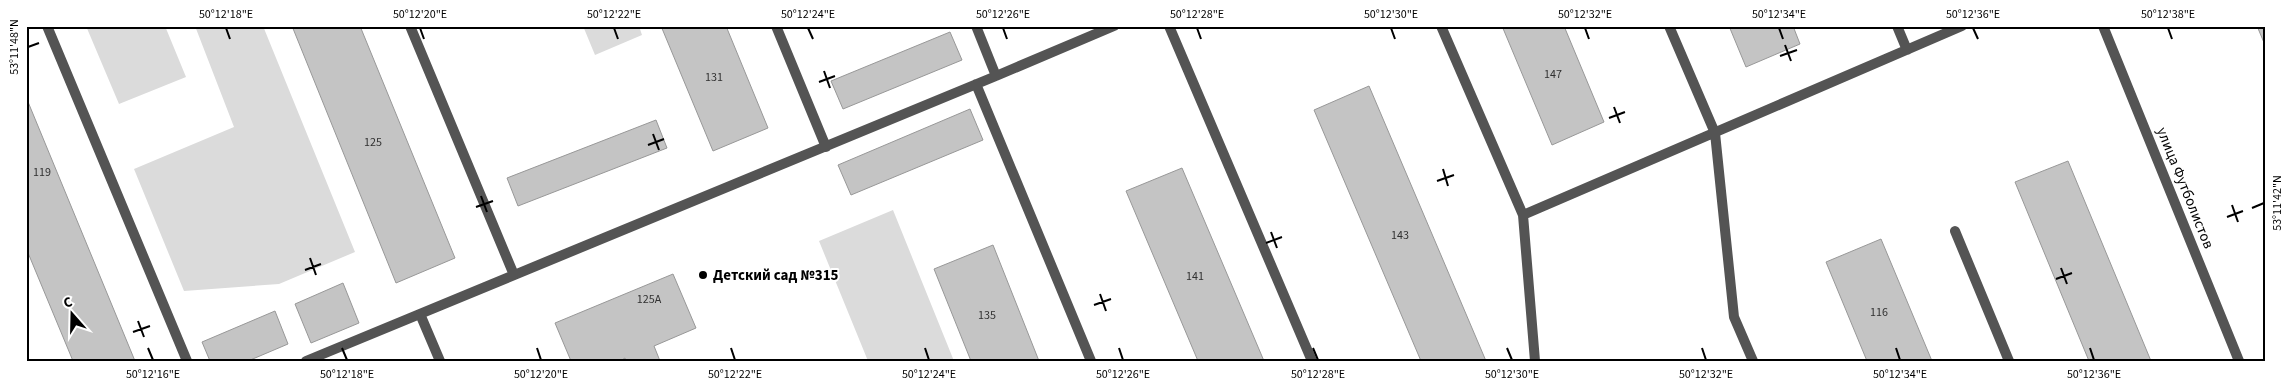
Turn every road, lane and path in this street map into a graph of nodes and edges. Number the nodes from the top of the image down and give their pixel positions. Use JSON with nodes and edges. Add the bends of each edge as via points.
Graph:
{"nodes":[{"id":1,"x":47,"y":26,"type":"edge"},
{"id":2,"x":410,"y":26,"type":"edge"},
{"id":3,"x":776,"y":26,"type":"edge"},
{"id":4,"x":976,"y":26,"type":"edge"},
{"id":5,"x":1114,"y":26,"type":"edge"},
{"id":6,"x":1169,"y":26,"type":"edge"},
{"id":7,"x":1441,"y":26,"type":"edge"},
{"id":8,"x":1669,"y":26,"type":"edge"},
{"id":9,"x":1897,"y":26,"type":"edge"},
{"id":10,"x":1962,"y":26,"type":"edge"},
{"id":11,"x":2103,"y":26,"type":"edge"},
{"id":12,"x":1907,"y":50,"type":"junction"},
{"id":13,"x":996,"y":76,"type":"junction"},
{"id":14,"x":976,"y":84,"type":"junction"},
{"id":15,"x":1716,"y":133,"type":"junction"},
{"id":16,"x":826,"y":147,"type":"junction"},
{"id":17,"x":1523,"y":216,"type":"junction"},
{"id":18,"x":1955,"y":231,"type":"dead end"},
{"id":19,"x":514,"y":275,"type":"junction"},
{"id":20,"x":420,"y":314,"type":"junction"},
{"id":21,"x":187,"y":361,"type":"edge"},
{"id":22,"x":306,"y":361,"type":"edge"},
{"id":23,"x":440,"y":361,"type":"edge"},
{"id":24,"x":1091,"y":361,"type":"edge"},
{"id":25,"x":1312,"y":361,"type":"edge"},
{"id":26,"x":1535,"y":361,"type":"edge"},
{"id":27,"x":1753,"y":361,"type":"edge"},
{"id":28,"x":2009,"y":361,"type":"edge"},
{"id":29,"x":2240,"y":361,"type":"edge"}],
"edges":[{"from":1,"to":21,"type":"street"},
{"from":2,"to":19,"type":"street"},
{"from":3,"to":16,"type":"street"},
{"from":4,"to":13,"type":"street"},
{"from":5,"to":13,"type":"street"},
{"from":6,"to":25,"type":"street"},
{"from":7,"to":17,"type":"street"},
{"from":8,"to":15,"type":"street"},
{"from":9,"to":12,"type":"street"},
{"from":10,"to":12,"type":"street"},
{"from":11,"to":29,"type":"street","name":"улица Футболистов"},
{"from":12,"to":15,"type":"street"},
{"from":13,"to":14,"type":"street"},
{"from":14,"to":16,"type":"street"},
{"from":14,"to":24,"type":"street"},
{"from":15,"to":17,"type":"street"},
{"from":15,"to":27,"type":"street","via":[[1734,317]]},
{"from":16,"to":19,"type":"street"},
{"from":17,"to":26,"type":"street"},
{"from":18,"to":28,"type":"street"},
{"from":19,"to":20,"type":"street"},
{"from":20,"to":22,"type":"street"},
{"from":20,"to":23,"type":"street"}]}
